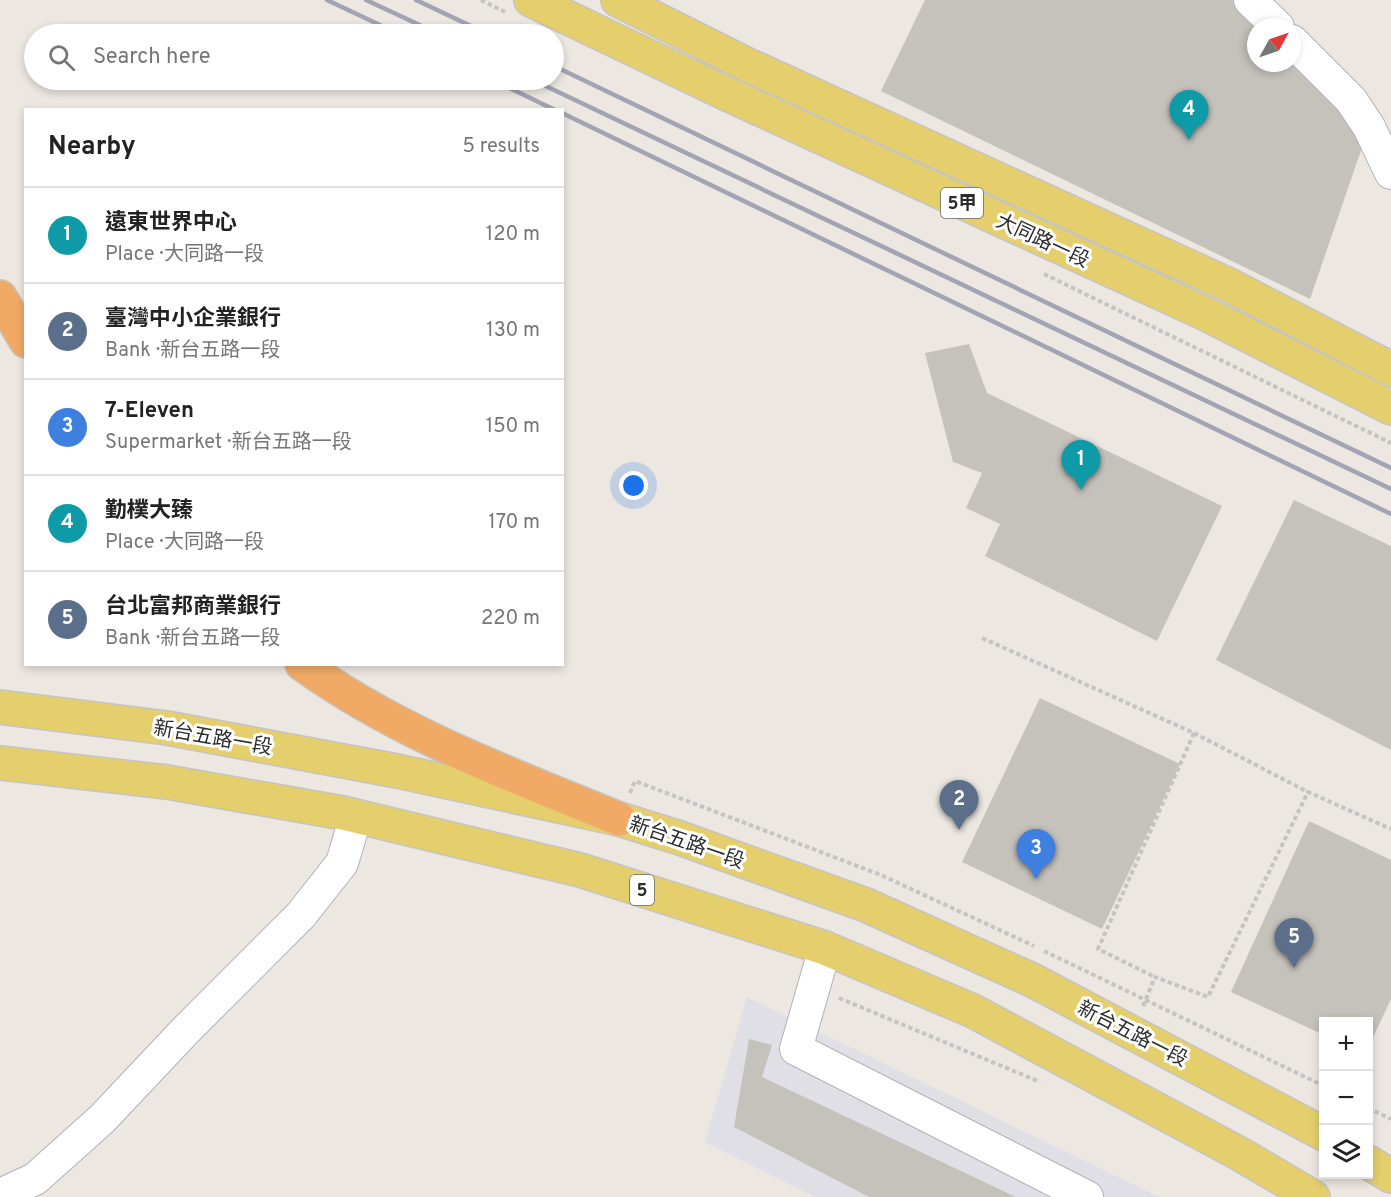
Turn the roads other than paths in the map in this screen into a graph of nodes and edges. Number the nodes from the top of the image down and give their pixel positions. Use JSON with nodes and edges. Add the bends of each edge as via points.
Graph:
{"nodes":[{"id":1,"x":531,"y":0,"type":"edge"},
{"id":2,"x":618,"y":0,"type":"edge"},
{"id":3,"x":1250,"y":0,"type":"edge"},
{"id":4,"x":1269,"y":18,"type":"edge"},
{"id":5,"x":1301,"y":50,"type":"edge"},
{"id":6,"x":1391,"y":173,"type":"edge"},
{"id":7,"x":1391,"y":369,"type":"edge"},
{"id":8,"x":1391,"y":408,"type":"edge"},
{"id":9,"x":305,"y":666,"type":"edge"},
{"id":10,"x":0,"y":707,"type":"edge"},
{"id":11,"x":0,"y":763,"type":"edge"},
{"id":12,"x":48,"y":768,"type":"junction"},
{"id":13,"x":0,"y":779,"type":"edge"},
{"id":14,"x":356,"y":816,"type":"junction"},
{"id":15,"x":619,"y":819,"type":"junction"},
{"id":16,"x":825,"y":948,"type":"junction"},
{"id":17,"x":1319,"y":1132,"type":"edge"},
{"id":18,"x":1373,"y":1165,"type":"edge"},
{"id":19,"x":1391,"y":1176,"type":"edge"},
{"id":20,"x":0,"y":1196,"type":"edge"},
{"id":21,"x":1087,"y":1197,"type":"edge"},
{"id":22,"x":1313,"y":1197,"type":"edge"}],
"edges":[{"from":1,"to":8,"type":"main road","name":"大同路一段","number":"5甲","via":[[1206,314]]},
{"from":2,"to":7,"type":"main road","name":"大同路一段","number":"5甲","via":[[748,65],[1227,284]]},
{"from":3,"to":4,"type":"street"},
{"from":5,"to":6,"type":"street","via":[[1351,100]]},
{"from":9,"to":15,"type":"highway","via":[[336,689],[429,741]]},
{"from":10,"to":15,"type":"main road","name":"新台五路一段","via":[[167,728],[397,771]]},
{"from":11,"to":12,"type":"main road","number":"5"},
{"from":12,"to":13,"type":"street"},
{"from":12,"to":14,"type":"main road","number":"5","via":[[167,782]]},
{"from":14,"to":16,"type":"main road","number":"5","via":[[580,870]]},
{"from":14,"to":20,"type":"street","via":[[342,863],[301,915],[102,1119],[35,1179]]},
{"from":15,"to":17,"type":"main road","name":"新台五路一段","via":[[866,905],[1032,980]]},
{"from":16,"to":21,"type":"street","via":[[796,1049]]},
{"from":16,"to":22,"type":"main road","number":"5","via":[[974,1011]]},
{"from":18,"to":19,"type":"main road"}]}
